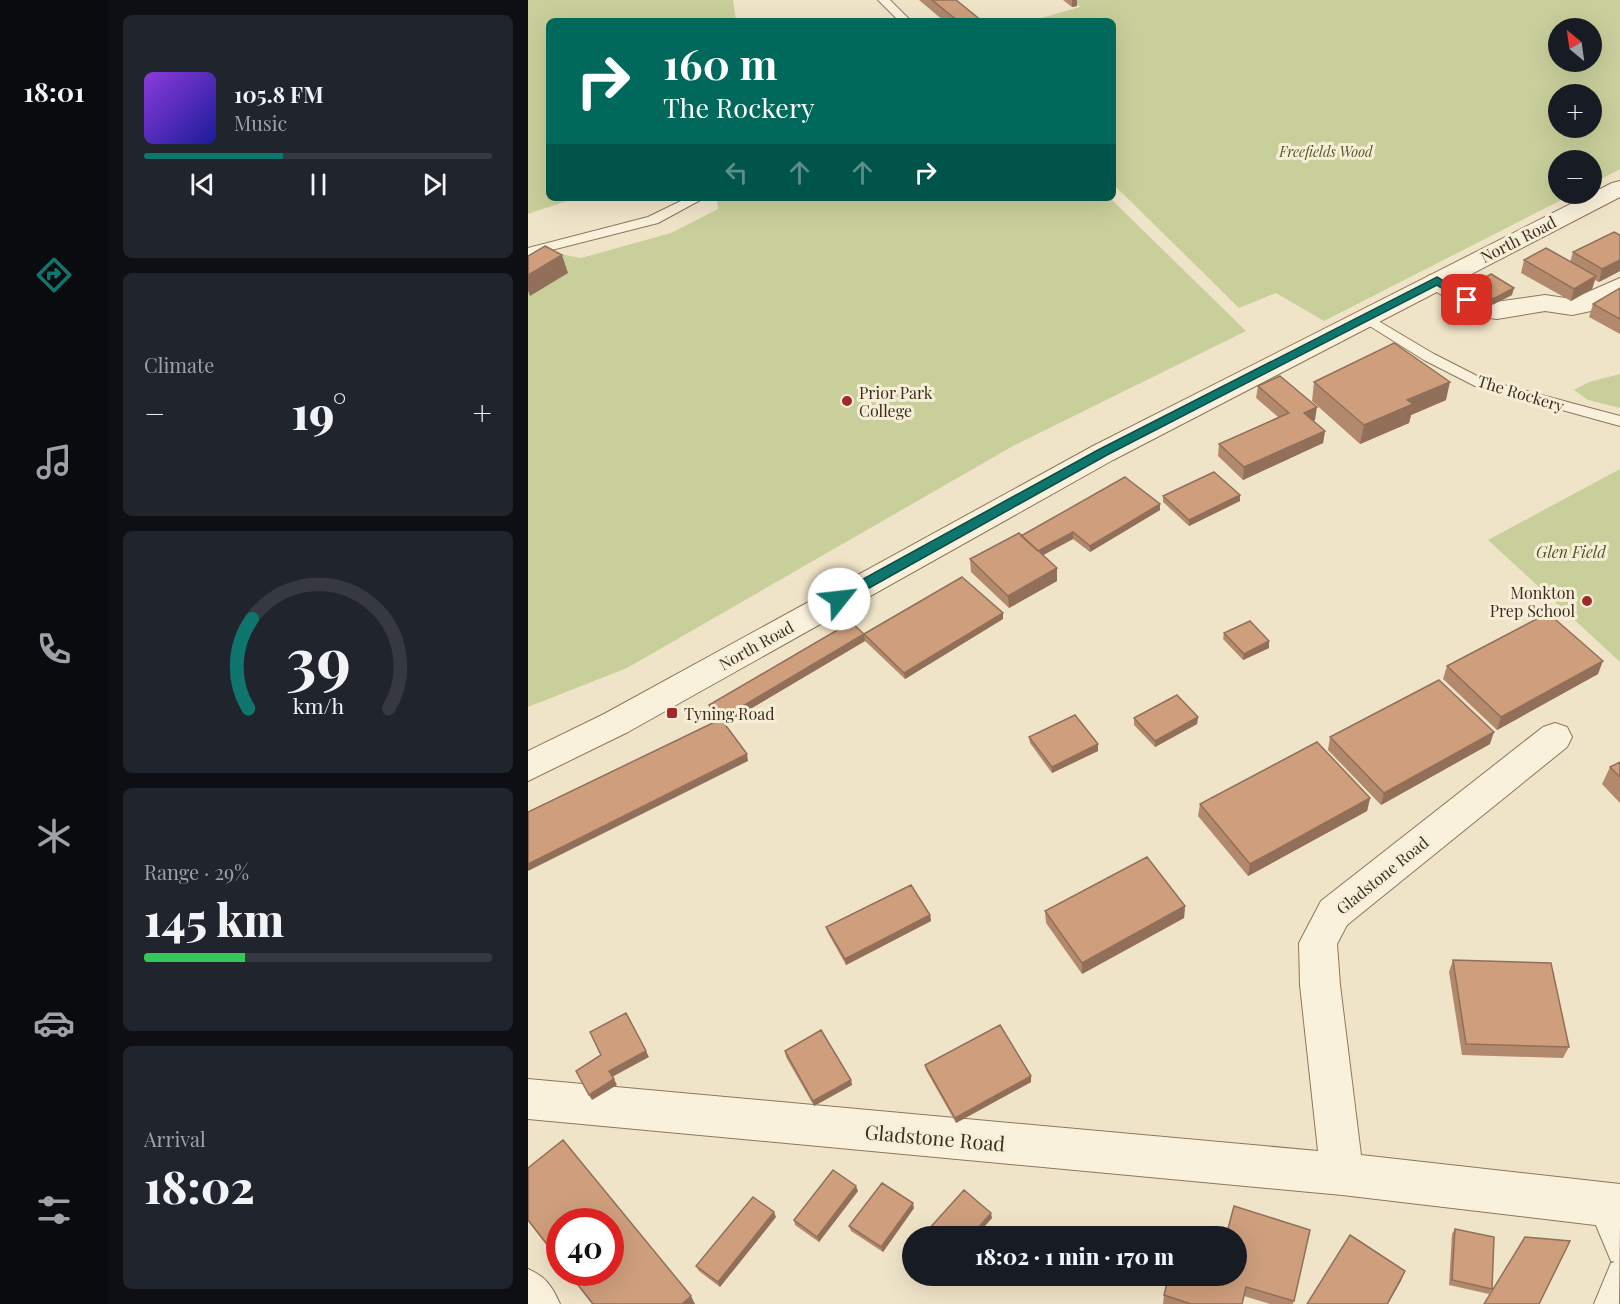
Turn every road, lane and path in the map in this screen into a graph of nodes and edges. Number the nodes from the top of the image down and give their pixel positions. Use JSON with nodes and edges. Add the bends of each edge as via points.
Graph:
{"nodes":[{"id":1,"x":884,"y":0,"type":"edge"},
{"id":2,"x":902,"y":18,"type":"edge"},
{"id":3,"x":1620,"y":188,"type":"edge"},
{"id":4,"x":691,"y":201,"type":"edge"},
{"id":5,"x":528,"y":252,"type":"edge"},
{"id":6,"x":1437,"y":281,"type":"junction"},
{"id":7,"x":1620,"y":286,"type":"edge"},
{"id":8,"x":1365,"y":317,"type":"junction"},
{"id":9,"x":1620,"y":421,"type":"edge"},
{"id":10,"x":1555,"y":737,"type":"dead end"},
{"id":11,"x":528,"y":766,"type":"edge"},
{"id":12,"x":528,"y":1099,"type":"edge"},
{"id":13,"x":1342,"y":1174,"type":"junction"},
{"id":14,"x":1609,"y":1205,"type":"edge"},
{"id":15,"x":1620,"y":1252,"type":"edge"},
{"id":16,"x":1620,"y":1272,"type":"edge"},
{"id":17,"x":528,"y":1293,"type":"edge"},
{"id":18,"x":537,"y":1304,"type":"edge"},
{"id":19,"x":1606,"y":1304,"type":"edge"}],
"edges":[{"from":1,"to":2,"type":"lane"},
{"from":3,"to":6,"type":"street","name":"North Road"},
{"from":4,"to":5,"type":"lane","via":[[653,220]]},
{"from":6,"to":7,"type":"street","via":[[1482,310],[1497,311],[1529,304],[1582,305]]},
{"from":6,"to":8,"type":"street","name":"North Road"},
{"from":8,"to":9,"type":"lane","name":"The Rockery","via":[[1480,383]]},
{"from":8,"to":11,"type":"street","name":"North Road","via":[[1102,453],[616,723]]},
{"from":10,"to":13,"type":"street","name":"Gladstone Road","via":[[1334,913],[1317,943]]},
{"from":12,"to":13,"type":"street","name":"Gladstone Road"},
{"from":13,"to":14,"type":"street","name":"Gladstone Road"},
{"from":14,"to":15,"type":"lane"},
{"from":16,"to":19,"type":"lane"},
{"from":17,"to":18,"type":"street"}]}
